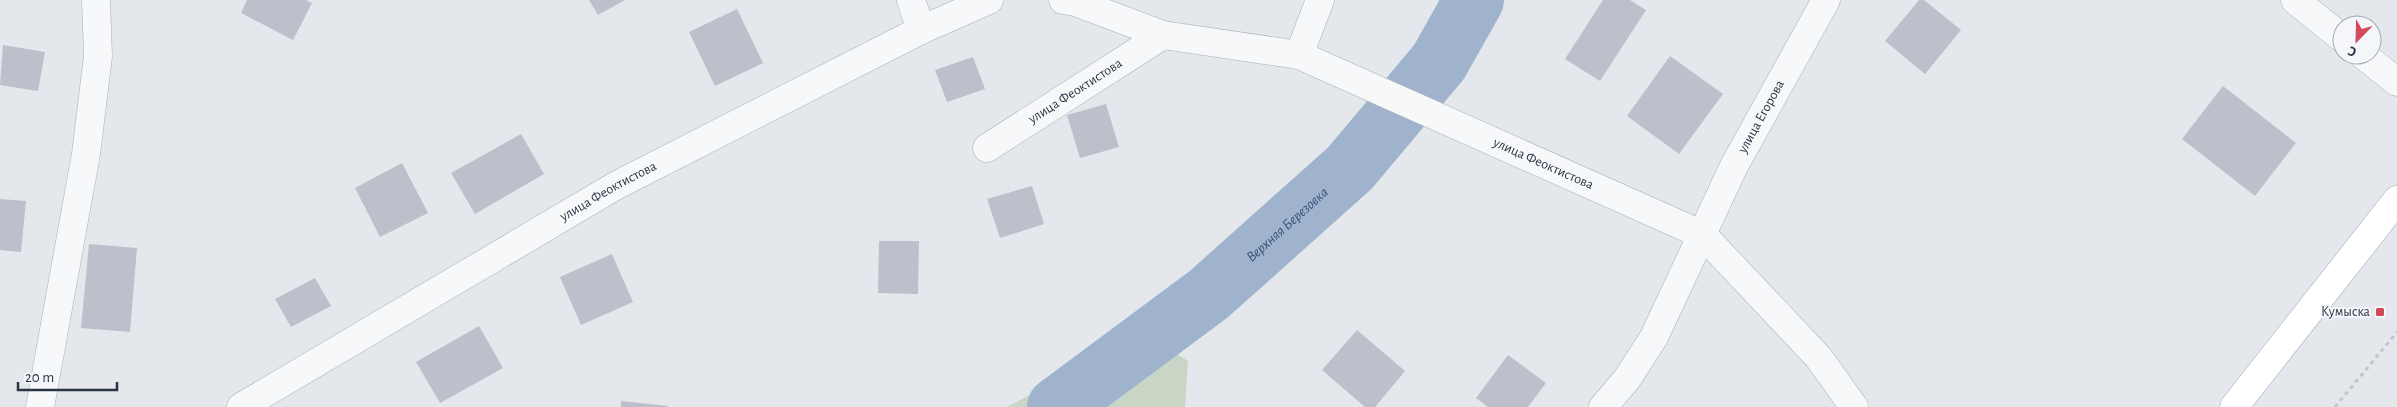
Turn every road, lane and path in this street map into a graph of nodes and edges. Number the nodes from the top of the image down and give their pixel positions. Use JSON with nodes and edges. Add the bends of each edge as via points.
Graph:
{"nodes":[{"id":1,"x":96,"y":0,"type":"edge"},
{"id":2,"x":911,"y":0,"type":"edge"},
{"id":3,"x":989,"y":0,"type":"edge"},
{"id":4,"x":1063,"y":0,"type":"edge"},
{"id":5,"x":1320,"y":0,"type":"edge"},
{"id":6,"x":1826,"y":0,"type":"edge"},
{"id":7,"x":2295,"y":0,"type":"edge"},
{"id":8,"x":921,"y":30,"type":"junction"},
{"id":9,"x":2332,"y":30,"type":"edge"},
{"id":10,"x":1163,"y":35,"type":"junction"},
{"id":11,"x":1299,"y":55,"type":"junction"},
{"id":12,"x":2376,"y":65,"type":"edge"},
{"id":13,"x":2397,"y":82,"type":"edge"},
{"id":14,"x":987,"y":148,"type":"dead end"},
{"id":15,"x":2397,"y":200,"type":"edge"},
{"id":16,"x":1703,"y":234,"type":"junction"},
{"id":17,"x":2397,"y":332,"type":"edge"},
{"id":18,"x":40,"y":407,"type":"edge"},
{"id":19,"x":241,"y":407,"type":"edge"},
{"id":20,"x":1603,"y":407,"type":"edge"},
{"id":21,"x":1854,"y":407,"type":"edge"},
{"id":22,"x":2234,"y":407,"type":"edge"},
{"id":23,"x":2335,"y":407,"type":"edge"}],
"edges":[{"from":1,"to":18,"type":"street","via":[[98,56],[86,154]]},
{"from":2,"to":8,"type":"street"},
{"from":3,"to":8,"type":"street","name":"улица Феоктистова"},
{"from":4,"to":10,"type":"street","name":"улица Феоктистова"},
{"from":5,"to":11,"type":"street"},
{"from":6,"to":16,"type":"street","name":"улица Егорова","via":[[1734,166]]},
{"from":7,"to":9,"type":"street"},
{"from":8,"to":19,"type":"street","name":"улица Феоктистова","via":[[617,186]]},
{"from":10,"to":11,"type":"street","name":"улица Феоктистова"},
{"from":10,"to":14,"type":"street","name":"улица Феоктистова"},
{"from":11,"to":16,"type":"street","name":"улица Феоктистова"},
{"from":12,"to":13,"type":"street"},
{"from":15,"to":22,"type":"main road"},
{"from":16,"to":20,"type":"street","name":"улица Егорова","via":[[1654,337],[1627,379]]},
{"from":16,"to":21,"type":"street","name":"улица Феоктистова","via":[[1819,358]]},
{"from":17,"to":23,"type":"path"}]}
